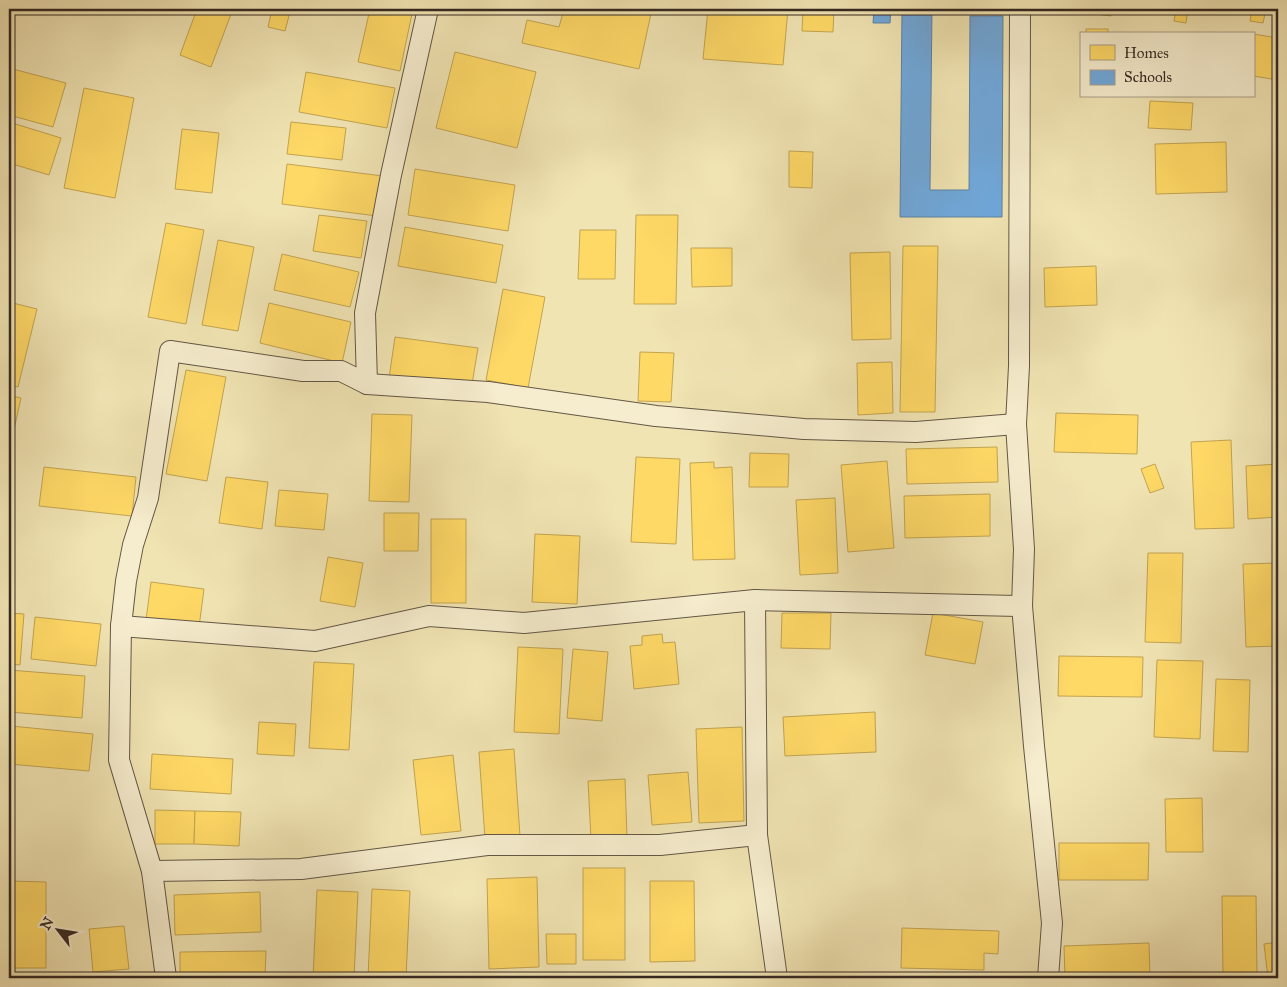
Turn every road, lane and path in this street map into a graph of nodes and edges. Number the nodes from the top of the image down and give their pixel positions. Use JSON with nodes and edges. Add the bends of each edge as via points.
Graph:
{"nodes":[{"id":1,"x":428,"y":9,"type":"edge"},
{"id":2,"x":1020,"y":9,"type":"edge"},
{"id":3,"x":367,"y":384,"type":"junction"},
{"id":4,"x":1016,"y":424,"type":"junction"},
{"id":5,"x":755,"y":600,"type":"junction"},
{"id":6,"x":1022,"y":606,"type":"junction"},
{"id":7,"x":120,"y":626,"type":"junction"},
{"id":8,"x":758,"y":835,"type":"junction"},
{"id":9,"x":152,"y":871,"type":"junction"},
{"id":10,"x":166,"y":978,"type":"edge"},
{"id":11,"x":777,"y":978,"type":"edge"},
{"id":12,"x":1048,"y":978,"type":"edge"}],
"edges":[{"from":1,"to":3,"type":"street","via":[[391,175],[365,313]]},
{"from":2,"to":4,"type":"street"},
{"from":3,"to":4,"type":"street","via":[[488,392],[656,416],[804,429],[916,432]]},
{"from":3,"to":7,"type":"street","via":[[341,371],[303,371],[170,351],[148,498],[133,545]]},
{"from":4,"to":6,"type":"street","via":[[1024,549]]},
{"from":5,"to":6,"type":"street"},
{"from":5,"to":7,"type":"street","via":[[524,623],[428,616],[315,641]]},
{"from":5,"to":8,"type":"street"},
{"from":6,"to":12,"type":"street","via":[[1052,923]]},
{"from":7,"to":9,"type":"street","via":[[119,760]]},
{"from":8,"to":9,"type":"street","via":[[660,845],[487,844],[300,869]]},
{"from":8,"to":11,"type":"street"},
{"from":9,"to":10,"type":"street"}]}
